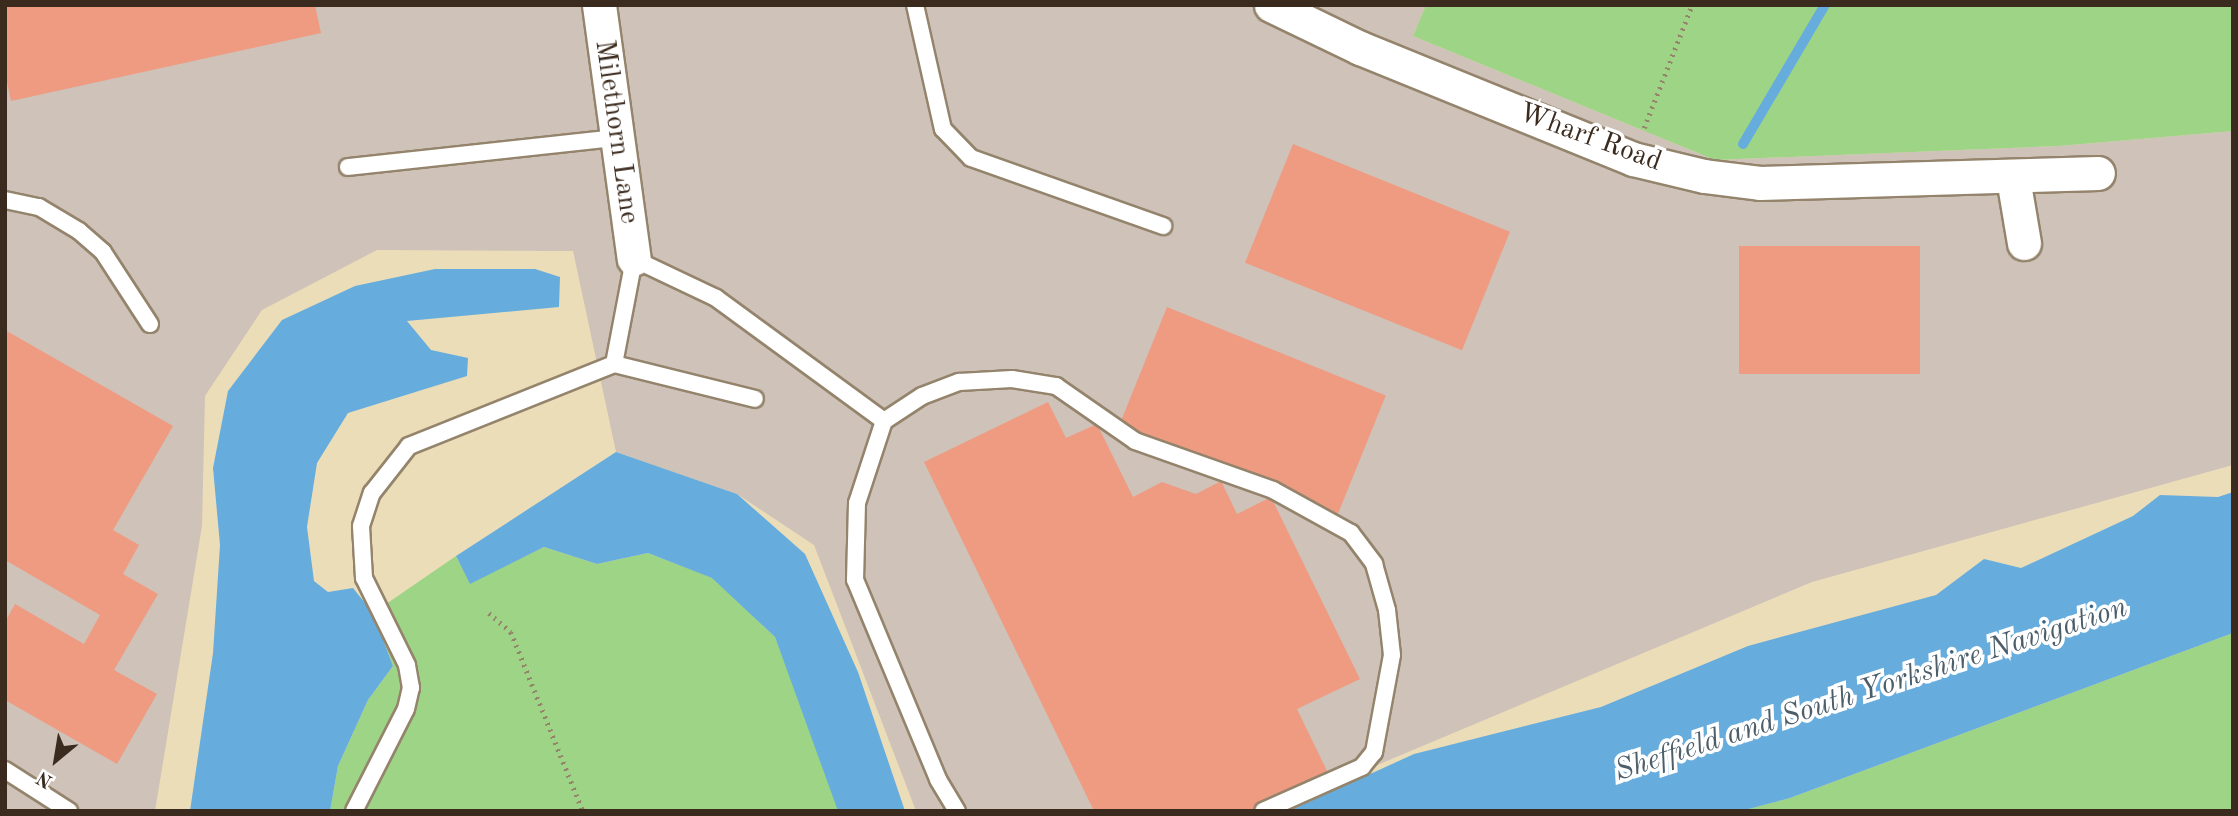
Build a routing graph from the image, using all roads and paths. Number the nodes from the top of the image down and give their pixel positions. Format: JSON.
{"nodes":[{"id":1,"x":599,"y":5,"type":"edge"},
{"id":2,"x":915,"y":5,"type":"edge"},
{"id":3,"x":1271,"y":5,"type":"edge"},
{"id":4,"x":1692,"y":5,"type":"edge"},
{"id":5,"x":617,"y":138,"type":"junction"},
{"id":6,"x":1633,"y":159,"type":"junction"},
{"id":7,"x":348,"y":167,"type":"dead end"},
{"id":8,"x":2098,"y":173,"type":"dead end"},
{"id":9,"x":2013,"y":178,"type":"junction"},
{"id":10,"x":5,"y":200,"type":"edge"},
{"id":11,"x":1163,"y":226,"type":"dead end"},
{"id":12,"x":2024,"y":243,"type":"dead end"},
{"id":13,"x":634,"y":259,"type":"junction"},
{"id":14,"x":150,"y":324,"type":"dead end"},
{"id":15,"x":614,"y":364,"type":"junction"},
{"id":16,"x":755,"y":399,"type":"dead end"},
{"id":17,"x":884,"y":421,"type":"junction"},
{"id":18,"x":489,"y":613,"type":"dead end"},
{"id":19,"x":5,"y":770,"type":"edge"},
{"id":20,"x":69,"y":811,"type":"edge"},
{"id":21,"x":354,"y":811,"type":"edge"},
{"id":22,"x":583,"y":811,"type":"edge"},
{"id":23,"x":957,"y":811,"type":"edge"},
{"id":24,"x":1263,"y":811,"type":"edge"}],
"edges":[{"from":1,"to":5,"type":"street","name":"Milethorn Lane"},
{"from":2,"to":11,"type":"lane"},
{"from":3,"to":6,"type":"street","name":"Wharf Road"},
{"from":4,"to":6,"type":"path"},
{"from":5,"to":7,"type":"lane"},
{"from":5,"to":13,"type":"street","name":"Milethorn Lane"},
{"from":6,"to":9,"type":"street","name":"Wharf Road"},
{"from":8,"to":9,"type":"street","name":"Wharf Road"},
{"from":9,"to":12,"type":"street"},
{"from":10,"to":14,"type":"lane"},
{"from":13,"to":15,"type":"lane"},
{"from":13,"to":17,"type":"lane"},
{"from":15,"to":16,"type":"lane"},
{"from":15,"to":21,"type":"lane"},
{"from":17,"to":23,"type":"lane"},
{"from":17,"to":24,"type":"lane"},
{"from":18,"to":22,"type":"path"},
{"from":19,"to":20,"type":"lane"}]}
